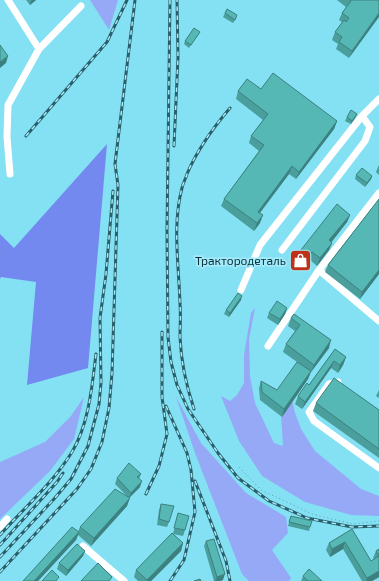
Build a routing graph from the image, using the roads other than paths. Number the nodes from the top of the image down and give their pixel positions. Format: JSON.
{"nodes":[{"id":1,"x":8,"y":0,"type":"edge"},
{"id":2,"x":81,"y":6,"type":"dead end"},
{"id":3,"x":39,"y":49,"type":"junction"},
{"id":4,"x":378,"y":102,"type":"edge"},
{"id":5,"x":362,"y":116,"type":"junction"},
{"id":6,"x":10,"y":174,"type":"dead end"},
{"id":7,"x":379,"y":193,"type":"edge"},
{"id":8,"x":282,"y":250,"type":"dead end"},
{"id":9,"x":319,"y":270,"type":"junction"},
{"id":10,"x":241,"y":290,"type":"dead end"},
{"id":11,"x":379,"y":320,"type":"edge"},
{"id":12,"x":268,"y":346,"type":"dead end"},
{"id":13,"x":343,"y":386,"type":"edge"},
{"id":14,"x":379,"y":468,"type":"edge"},
{"id":15,"x":7,"y":519,"type":"dead end"},
{"id":16,"x":0,"y":527,"type":"edge"},
{"id":17,"x":83,"y":546,"type":"dead end"},
{"id":18,"x":124,"y":581,"type":"edge"}],
"edges":[{"from":1,"to":3,"type":"street"},
{"from":2,"to":3,"type":"street"},
{"from":3,"to":6,"type":"street"},
{"from":4,"to":5,"type":"street"},
{"from":5,"to":8,"type":"street"},
{"from":5,"to":10,"type":"street"},
{"from":7,"to":9,"type":"street"},
{"from":9,"to":11,"type":"street"},
{"from":9,"to":12,"type":"street"},
{"from":13,"to":14,"type":"street"},
{"from":15,"to":16,"type":"street"},
{"from":17,"to":18,"type":"street"}]}
